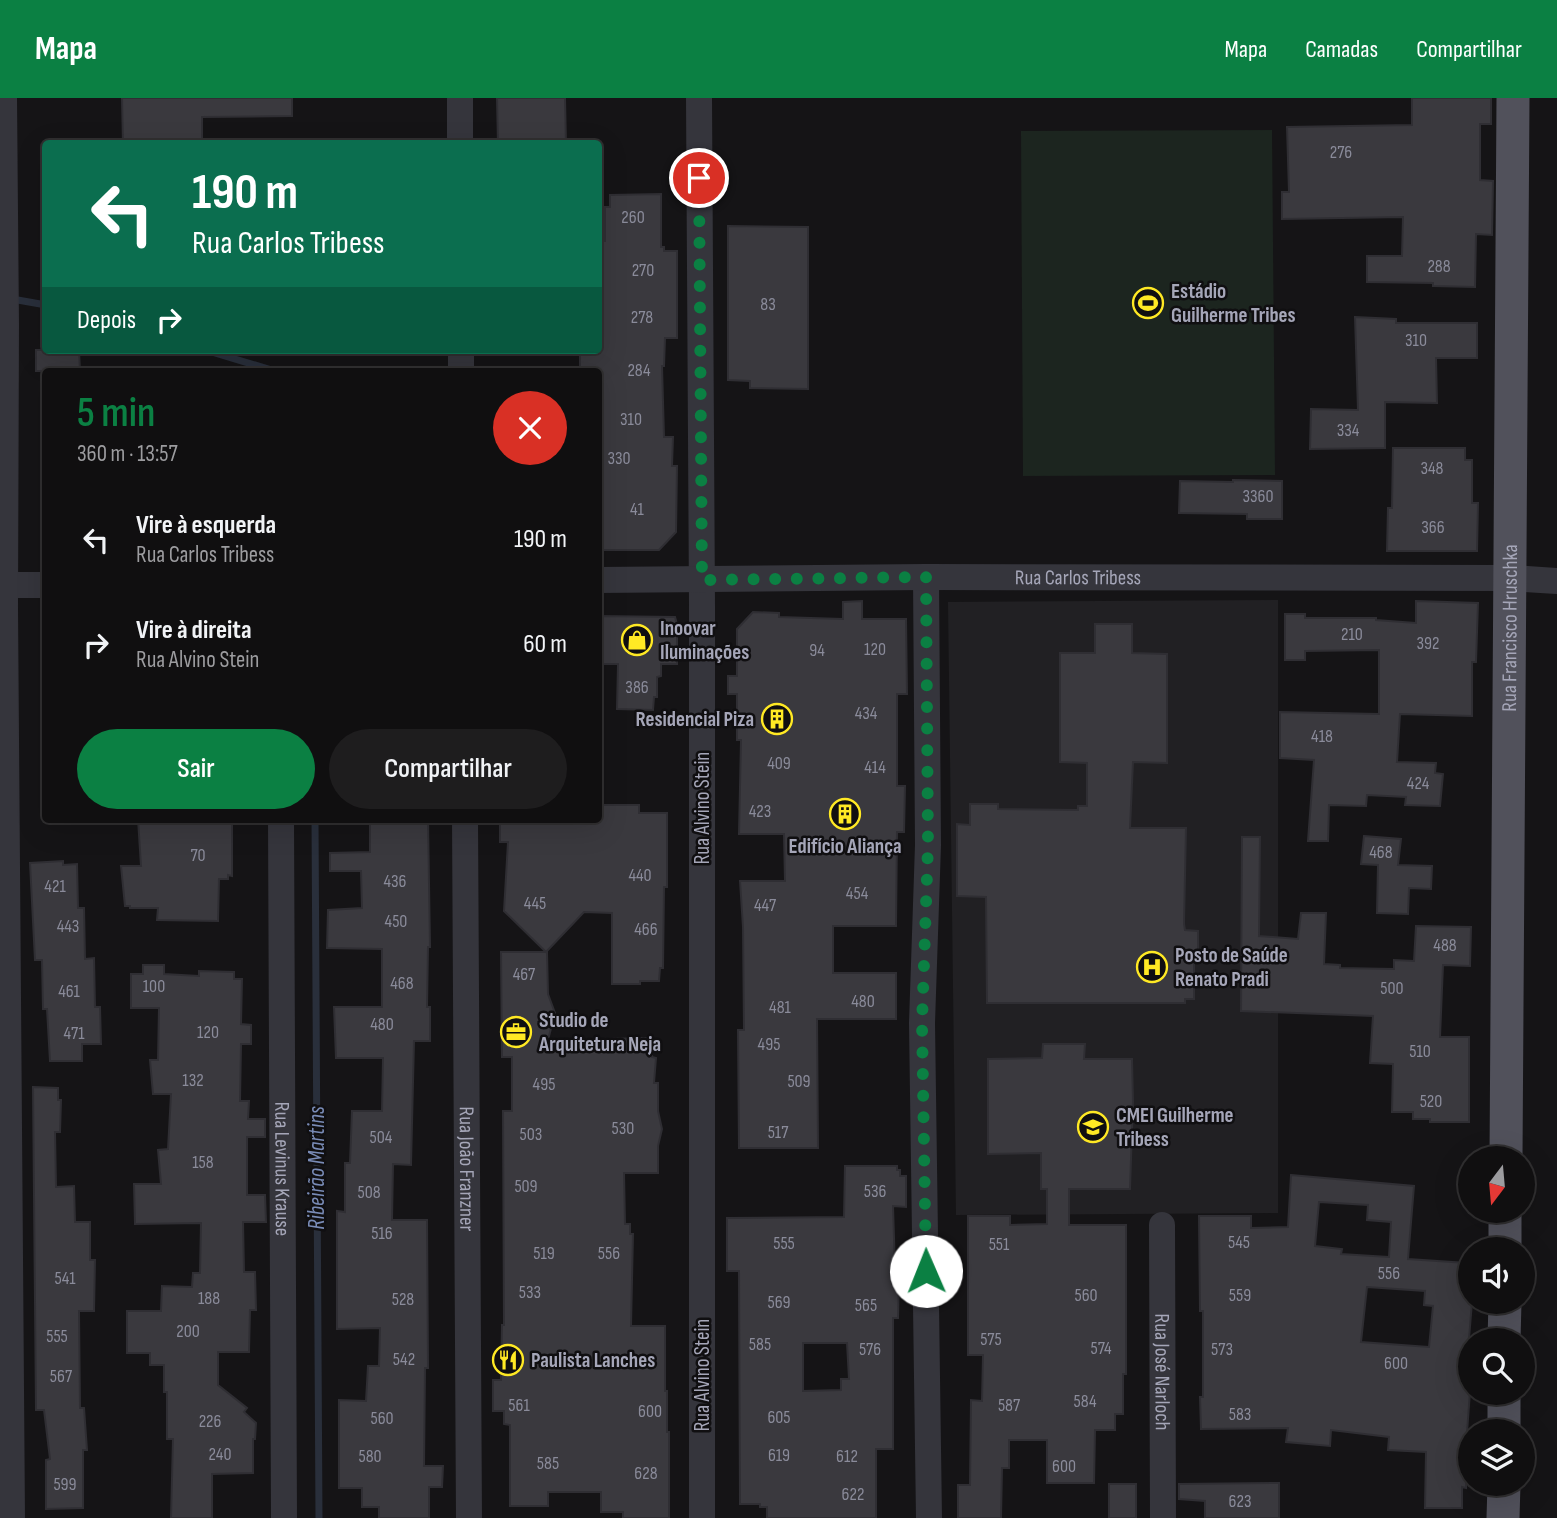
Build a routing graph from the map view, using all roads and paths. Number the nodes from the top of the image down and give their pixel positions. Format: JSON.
{"nodes":[{"id":1,"x":4,"y":98,"type":"edge"},
{"id":2,"x":460,"y":98,"type":"edge"},
{"id":3,"x":699,"y":98,"type":"edge"},
{"id":4,"x":1513,"y":98,"type":"edge"},
{"id":5,"x":460,"y":140,"type":"edge"},
{"id":6,"x":926,"y":577,"type":"junction"},
{"id":7,"x":1510,"y":578,"type":"junction"},
{"id":8,"x":602,"y":580,"type":"edge"},
{"id":9,"x":702,"y":580,"type":"junction"},
{"id":10,"x":1557,"y":581,"type":"edge"},
{"id":11,"x":2,"y":585,"type":"edge"},
{"id":12,"x":42,"y":585,"type":"edge"},
{"id":13,"x":281,"y":823,"type":"edge"},
{"id":14,"x":465,"y":823,"type":"edge"},
{"id":15,"x":1506,"y":1146,"type":"edge"},
{"id":16,"x":1162,"y":1225,"type":"dead end"},
{"id":17,"x":1503,"y":1496,"type":"edge"},
{"id":18,"x":12,"y":1518,"type":"edge"},
{"id":19,"x":284,"y":1518,"type":"edge"},
{"id":20,"x":469,"y":1518,"type":"edge"},
{"id":21,"x":702,"y":1518,"type":"edge"},
{"id":22,"x":929,"y":1518,"type":"edge"},
{"id":23,"x":1163,"y":1518,"type":"edge"},
{"id":24,"x":1503,"y":1518,"type":"edge"}],
"edges":[{"from":1,"to":11,"type":"street"},
{"from":2,"to":5,"type":"street"},
{"from":3,"to":9,"type":"street","name":"Rua Alvino Stein"},
{"from":4,"to":7,"type":"main road","name":"Rua Francisco Hruschka"},
{"from":6,"to":7,"type":"street","name":"Rua Carlos Tribess"},
{"from":6,"to":9,"type":"street","name":"Rua Carlos Tribess"},
{"from":6,"to":22,"type":"street"},
{"from":7,"to":10,"type":"street","name":"Rua Carlos Tribess"},
{"from":7,"to":15,"type":"main road","name":"Rua Francisco Hruschka"},
{"from":8,"to":9,"type":"street","name":"Rua Carlos Tribess"},
{"from":9,"to":21,"type":"street","name":"Rua Alvino Stein"},
{"from":11,"to":12,"type":"street"},
{"from":11,"to":18,"type":"street"},
{"from":13,"to":19,"type":"street","name":"Rua Levinus Krause"},
{"from":14,"to":20,"type":"street","name":"Rua João Franzner"},
{"from":16,"to":23,"type":"street","name":"Rua José Narloch"},
{"from":17,"to":24,"type":"main road"}]}
